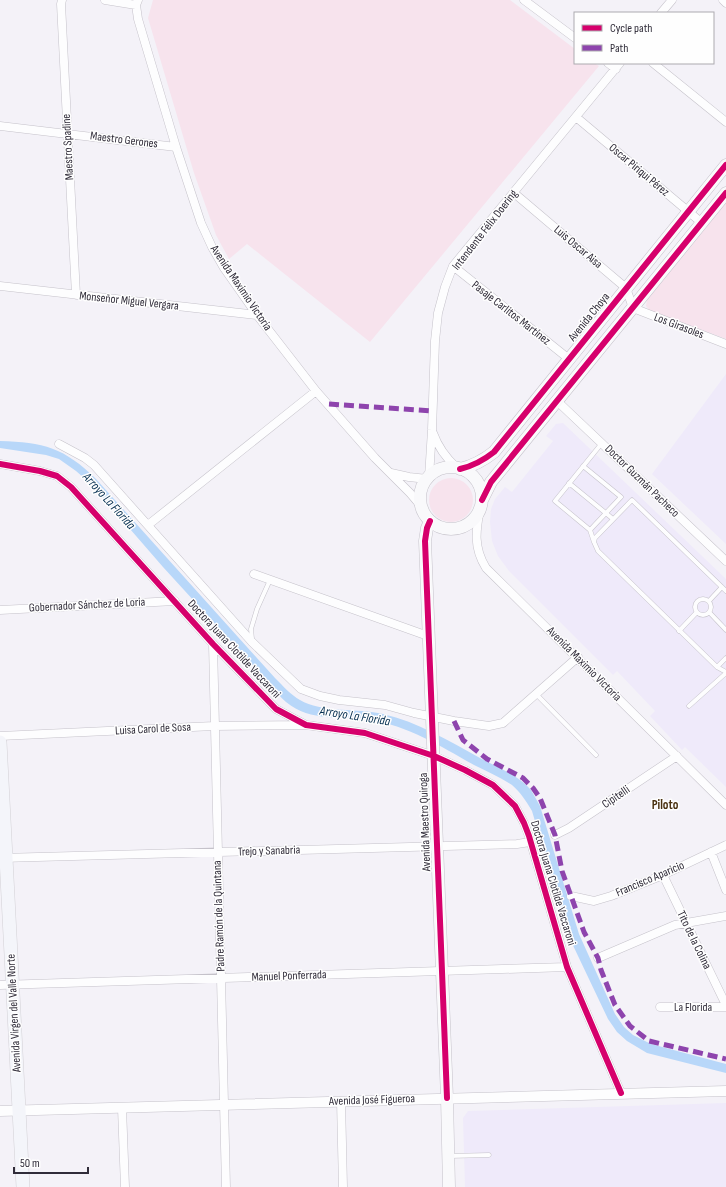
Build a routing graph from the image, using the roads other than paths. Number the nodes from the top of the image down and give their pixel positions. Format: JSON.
{"nodes":[{"id":1,"x":62,"y":0,"type":"edge"},
{"id":2,"x":105,"y":0,"type":"edge"},
{"id":3,"x":524,"y":0,"type":"edge"},
{"id":4,"x":672,"y":0,"type":"edge"},
{"id":5,"x":723,"y":0,"type":"edge"},
{"id":6,"x":137,"y":3,"type":"edge"},
{"id":7,"x":726,"y":3,"type":"edge"},
{"id":8,"x":662,"y":12,"type":"edge"},
{"id":9,"x":574,"y":37,"type":"edge"},
{"id":10,"x":654,"y":64,"type":"edge"},
{"id":11,"x":618,"y":66,"type":"edge"},
{"id":12,"x":576,"y":117,"type":"junction"},
{"id":13,"x":726,"y":122,"type":"edge"},
{"id":14,"x":0,"y":126,"type":"edge"},
{"id":15,"x":67,"y":133,"type":"junction"},
{"id":16,"x":176,"y":147,"type":"junction"},
{"id":17,"x":726,"y":165,"type":"edge"},
{"id":18,"x":514,"y":193,"type":"junction"},
{"id":19,"x":726,"y":193,"type":"edge"},
{"id":20,"x":689,"y":211,"type":"junction"},
{"id":21,"x":702,"y":223,"type":"junction"},
{"id":22,"x":453,"y":266,"type":"junction"},
{"id":23,"x":0,"y":286,"type":"edge"},
{"id":24,"x":626,"y":288,"type":"junction"},
{"id":25,"x":76,"y":295,"type":"junction"},
{"id":26,"x":633,"y":308,"type":"junction"},
{"id":27,"x":257,"y":315,"type":"junction"},
{"id":28,"x":726,"y":344,"type":"edge"},
{"id":29,"x":569,"y":359,"type":"junction"},
{"id":30,"x":316,"y":390,"type":"junction"},
{"id":31,"x":557,"y":401,"type":"junction"},
{"id":32,"x":432,"y":430,"type":"junction"},
{"id":33,"x":602,"y":442,"type":"junction"},
{"id":34,"x":59,"y":444,"type":"dead end"},
{"id":35,"x":0,"y":464,"type":"edge"},
{"id":36,"x":583,"y":466,"type":"junction"},
{"id":37,"x":458,"y":468,"type":"junction"},
{"id":38,"x":390,"y":473,"type":"junction"},
{"id":39,"x":428,"y":478,"type":"junction"},
{"id":40,"x":569,"y":483,"type":"junction"},
{"id":41,"x":481,"y":504,"type":"junction"},
{"id":42,"x":421,"y":506,"type":"junction"},
{"id":43,"x":605,"y":514,"type":"junction"},
{"id":44,"x":613,"y":520,"type":"junction"},
{"id":45,"x":430,"y":521,"type":"junction"},
{"id":46,"x":148,"y":525,"type":"junction"},
{"id":47,"x":590,"y":530,"type":"junction"},
{"id":48,"x":594,"y":542,"type":"junction"},
{"id":49,"x":726,"y":561,"type":"edge"},
{"id":50,"x":254,"y":574,"type":"dead end"},
{"id":51,"x":270,"y":579,"type":"junction"},
{"id":52,"x":722,"y":587,"type":"junction"},
{"id":53,"x":726,"y":591,"type":"edge"},
{"id":54,"x":175,"y":601,"type":"junction"},
{"id":55,"x":709,"y":601,"type":"junction"},
{"id":56,"x":0,"y":610,"type":"edge"},
{"id":57,"x":697,"y":612,"type":"junction"},
{"id":58,"x":709,"y":612,"type":"junction"},
{"id":59,"x":726,"y":630,"type":"edge"},
{"id":60,"x":680,"y":631,"type":"junction"},
{"id":61,"x":428,"y":636,"type":"junction"},
{"id":62,"x":252,"y":642,"type":"junction"},
{"id":63,"x":213,"y":644,"type":"junction"},
{"id":64,"x":578,"y":657,"type":"junction"},
{"id":65,"x":726,"y":658,"type":"edge"},
{"id":66,"x":717,"y":667,"type":"junction"},
{"id":67,"x":726,"y":672,"type":"edge"},
{"id":68,"x":536,"y":694,"type":"junction"},
{"id":69,"x":689,"y":706,"type":"dead end"},
{"id":70,"x":432,"y":722,"type":"junction"},
{"id":71,"x":306,"y":725,"type":"junction"},
{"id":72,"x":214,"y":726,"type":"junction"},
{"id":73,"x":0,"y":736,"type":"edge"},
{"id":74,"x":0,"y":742,"type":"edge"},
{"id":75,"x":433,"y":752,"type":"junction"},
{"id":76,"x":596,"y":755,"type":"dead end"},
{"id":77,"x":677,"y":756,"type":"junction"},
{"id":78,"x":726,"y":805,"type":"edge"},
{"id":79,"x":555,"y":835,"type":"dead end"},
{"id":80,"x":530,"y":842,"type":"junction"},
{"id":81,"x":726,"y":844,"type":"edge"},
{"id":82,"x":438,"y":847,"type":"junction"},
{"id":83,"x":217,"y":852,"type":"junction"},
{"id":84,"x":711,"y":852,"type":"junction"},
{"id":85,"x":3,"y":858,"type":"edge"},
{"id":86,"x":723,"y":873,"type":"edge"},
{"id":87,"x":663,"y":875,"type":"junction"},
{"id":88,"x":726,"y":890,"type":"edge"},
{"id":89,"x":571,"y":896,"type":"dead end"},
{"id":90,"x":726,"y":916,"type":"edge"},
{"id":91,"x":685,"y":922,"type":"junction"},
{"id":92,"x":598,"y":958,"type":"dead end"},
{"id":93,"x":567,"y":967,"type":"junction"},
{"id":94,"x":442,"y":971,"type":"junction"},
{"id":95,"x":220,"y":978,"type":"junction"},
{"id":96,"x":6,"y":985,"type":"edge"},
{"id":97,"x":726,"y":1006,"type":"edge"},
{"id":98,"x":660,"y":1007,"type":"dead end"},
{"id":99,"x":726,"y":1091,"type":"edge"},
{"id":100,"x":621,"y":1093,"type":"junction"},
{"id":101,"x":447,"y":1098,"type":"junction"},
{"id":102,"x":341,"y":1101,"type":"junction"},
{"id":103,"x":223,"y":1105,"type":"junction"},
{"id":104,"x":122,"y":1108,"type":"junction"},
{"id":105,"x":0,"y":1111,"type":"edge"},
{"id":106,"x":19,"y":1111,"type":"junction"},
{"id":107,"x":490,"y":1155,"type":"dead end"},
{"id":108,"x":449,"y":1156,"type":"junction"},
{"id":109,"x":23,"y":1187,"type":"edge"},
{"id":110,"x":125,"y":1187,"type":"edge"},
{"id":111,"x":226,"y":1187,"type":"edge"},
{"id":112,"x":343,"y":1187,"type":"edge"},
{"id":113,"x":449,"y":1187,"type":"edge"}],
"edges":[{"from":1,"to":15,"type":"street","name":"Maestro Spadine"},
{"from":2,"to":6,"type":"street"},
{"from":3,"to":9,"type":"street"},
{"from":4,"to":8,"type":"street"},
{"from":5,"to":7,"type":"street"},
{"from":6,"to":16,"type":"street","name":"Avenida Maximio Victoria"},
{"from":10,"to":13,"type":"street"},
{"from":11,"to":12,"type":"street","name":"Intendente Félix Doering"},
{"from":12,"to":18,"type":"street","name":"Intendente Félix Doering"},
{"from":12,"to":20,"type":"street","name":"Oscar Piriqui Pérez"},
{"from":14,"to":15,"type":"street","name":"Maestro Gerones"},
{"from":15,"to":16,"type":"street","name":"Maestro Gerones"},
{"from":15,"to":25,"type":"street","name":"Maestro Spadine"},
{"from":16,"to":27,"type":"street","name":"Avenida Maximio Victoria"},
{"from":17,"to":20,"type":"main road","name":"Avenida Choya"},
{"from":18,"to":22,"type":"street","name":"Intendente Félix Doering"},
{"from":18,"to":24,"type":"street","name":"Luis Oscar Aisa"},
{"from":19,"to":21,"type":"main road"},
{"from":20,"to":21,"type":"street","name":"Oscar Piriqui Pérez"},
{"from":20,"to":24,"type":"main road","name":"Avenida Choya"},
{"from":21,"to":26,"type":"main road"},
{"from":22,"to":29,"type":"street","name":"Pasaje Carlitos Martínez"},
{"from":22,"to":32,"type":"street","name":"Intendente Félix Doering"},
{"from":23,"to":25,"type":"street","name":"Monseñor Miguel Vergara"},
{"from":24,"to":26,"type":"street"},
{"from":24,"to":29,"type":"main road","name":"Avenida Choya"},
{"from":25,"to":27,"type":"street","name":"Monseñor Miguel Vergara"},
{"from":26,"to":28,"type":"street","name":"Los Girasoles"},
{"from":26,"to":31,"type":"main road"},
{"from":27,"to":30,"type":"street","name":"Avenida Maximio Victoria"},
{"from":29,"to":37,"type":"main road","name":"Avenida Choya"},
{"from":30,"to":38,"type":"street","name":"Avenida Maximio Victoria"},
{"from":30,"to":46,"type":"street"},
{"from":31,"to":33,"type":"street","name":"Doctor Guzmán Pacheco"},
{"from":31,"to":41,"type":"main road"},
{"from":32,"to":37,"type":"street","name":"Intendente Félix Doering"},
{"from":32,"to":39,"type":"street","name":"Intendente Félix Doering"},
{"from":33,"to":36,"type":"lane"},
{"from":33,"to":49,"type":"street","name":"Doctor Guzmán Pacheco"},
{"from":34,"to":46,"type":"street"},
{"from":35,"to":54,"type":"street","name":"Doctora Juana Clotilde Vaccaroni"},
{"from":36,"to":40,"type":"lane"},
{"from":36,"to":43,"type":"lane"},
{"from":37,"to":39,"type":"main road"},
{"from":37,"to":41,"type":"main road"},
{"from":38,"to":39,"type":"street"},
{"from":38,"to":42,"type":"street","name":"Avenida Maximio Victoria"},
{"from":39,"to":42,"type":"main road"},
{"from":40,"to":43,"type":"lane"},
{"from":40,"to":47,"type":"lane"},
{"from":41,"to":45,"type":"main road"},
{"from":41,"to":64,"type":"street","name":"Avenida Maximio Victoria"},
{"from":42,"to":45,"type":"main road"},
{"from":43,"to":44,"type":"lane"},
{"from":43,"to":47,"type":"lane"},
{"from":44,"to":48,"type":"lane"},
{"from":44,"to":52,"type":"lane"},
{"from":45,"to":61,"type":"main road","name":"Avenida Maestro Quiroga"},
{"from":46,"to":62,"type":"street"},
{"from":47,"to":48,"type":"lane"},
{"from":48,"to":60,"type":"lane"},
{"from":50,"to":51,"type":"street"},
{"from":51,"to":61,"type":"street"},
{"from":51,"to":62,"type":"lane"},
{"from":52,"to":53,"type":"lane"},
{"from":52,"to":55,"type":"lane"},
{"from":54,"to":56,"type":"street","name":"Gobernador Sánchez de Loria"},
{"from":54,"to":63,"type":"street","name":"Doctora Juana Clotilde Vaccaroni"},
{"from":55,"to":57,"type":"lane"},
{"from":55,"to":58,"type":"lane"},
{"from":57,"to":58,"type":"lane"},
{"from":57,"to":60,"type":"lane"},
{"from":58,"to":59,"type":"lane"},
{"from":60,"to":66,"type":"lane"},
{"from":61,"to":70,"type":"main road","name":"Avenida Maestro Quiroga"},
{"from":62,"to":70,"type":"street"},
{"from":63,"to":71,"type":"street","name":"Doctora Juana Clotilde Vaccaroni"},
{"from":63,"to":72,"type":"street","name":"Padre Ramón de la Quintana"},
{"from":64,"to":68,"type":"street"},
{"from":64,"to":77,"type":"street","name":"Avenida Maximio Victoria"},
{"from":65,"to":66,"type":"lane"},
{"from":66,"to":67,"type":"lane"},
{"from":67,"to":69,"type":"lane"},
{"from":68,"to":70,"type":"street"},
{"from":68,"to":76,"type":"lane"},
{"from":70,"to":75,"type":"main road","name":"Avenida Maestro Quiroga"},
{"from":71,"to":72,"type":"street","name":"Luisa Carol de Sosa"},
{"from":71,"to":75,"type":"street","name":"Doctora Juana Clotilde Vaccaroni"},
{"from":72,"to":73,"type":"street","name":"Luisa Carol de Sosa"},
{"from":72,"to":83,"type":"street","name":"Padre Ramón de la Quintana"},
{"from":74,"to":85,"type":"main road","name":"Avenida Virgen del Valle Norte"},
{"from":75,"to":80,"type":"street","name":"Doctora Juana Clotilde Vaccaroni"},
{"from":75,"to":82,"type":"main road","name":"Avenida Maestro Quiroga"},
{"from":77,"to":78,"type":"street","name":"Avenida Maximio Victoria"},
{"from":77,"to":79,"type":"street","name":"Cipitelli"},
{"from":80,"to":82,"type":"street","name":"Trejo y Sanabria"},
{"from":80,"to":93,"type":"street","name":"Doctora Juana Clotilde Vaccaroni"},
{"from":81,"to":84,"type":"street","name":"Francisco Aparicio"},
{"from":82,"to":83,"type":"street","name":"Trejo y Sanabria"},
{"from":82,"to":94,"type":"main road","name":"Avenida Maestro Quiroga"},
{"from":83,"to":85,"type":"street","name":"Trejo y Sanabria"},
{"from":83,"to":95,"type":"street","name":"Padre Ramón de la Quintana"},
{"from":84,"to":86,"type":"street"},
{"from":84,"to":87,"type":"street","name":"Francisco Aparicio"},
{"from":85,"to":96,"type":"main road","name":"Avenida Virgen del Valle Norte"},
{"from":86,"to":88,"type":"street"},
{"from":87,"to":89,"type":"street","name":"Francisco Aparicio"},
{"from":87,"to":91,"type":"street","name":"Tito de la Colina"},
{"from":90,"to":91,"type":"street"},
{"from":91,"to":92,"type":"street"},
{"from":91,"to":97,"type":"street","name":"Tito de la Colina"},
{"from":93,"to":94,"type":"street","name":"Manuel Ponferrada"},
{"from":93,"to":100,"type":"street","name":"Doctora Juana Clotilde Vaccaroni"},
{"from":94,"to":95,"type":"street","name":"Manuel Ponferrada"},
{"from":94,"to":101,"type":"main road","name":"Avenida Maestro Quiroga"},
{"from":95,"to":96,"type":"street","name":"Manuel Ponferrada"},
{"from":95,"to":103,"type":"street","name":"Padre Ramón de la Quintana"},
{"from":96,"to":106,"type":"main road","name":"Avenida Virgen del Valle Norte"},
{"from":97,"to":98,"type":"street","name":"La Florida"},
{"from":99,"to":100,"type":"street","name":"Avenida José Figueroa"},
{"from":100,"to":101,"type":"street","name":"Avenida José Figueroa"},
{"from":101,"to":102,"type":"street","name":"Avenida José Figueroa"},
{"from":101,"to":108,"type":"main road","name":"Avenida Maestro Quiroga"},
{"from":102,"to":103,"type":"street","name":"Avenida José Figueroa"},
{"from":102,"to":112,"type":"street"},
{"from":103,"to":104,"type":"street","name":"Avenida José Figueroa"},
{"from":103,"to":111,"type":"street","name":"Padre Ramón de la Quintana"},
{"from":104,"to":106,"type":"street","name":"Avenida José Figueroa"},
{"from":104,"to":110,"type":"street"},
{"from":105,"to":106,"type":"street","name":"Avenida José Figueroa"},
{"from":106,"to":109,"type":"main road","name":"Avenida Virgen del Valle Norte"},
{"from":107,"to":108,"type":"lane"},
{"from":108,"to":113,"type":"main road","name":"Avenida Maestro Quiroga"}]}
